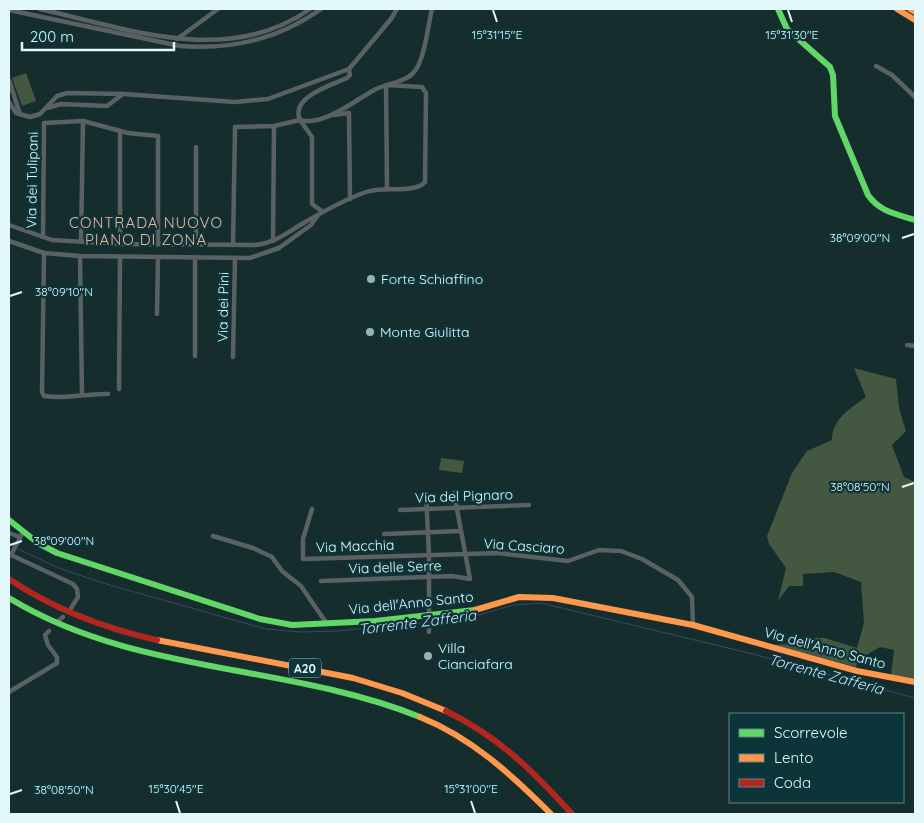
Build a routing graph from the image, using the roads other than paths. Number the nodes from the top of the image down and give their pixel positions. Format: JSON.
{"nodes":[{"id":1,"x":41,"y":9,"type":"edge"},
{"id":2,"x":218,"y":9,"type":"edge"},
{"id":3,"x":310,"y":9,"type":"edge"},
{"id":4,"x":321,"y":9,"type":"edge"},
{"id":5,"x":397,"y":9,"type":"edge"},
{"id":6,"x":432,"y":9,"type":"edge"},
{"id":7,"x":778,"y":9,"type":"edge"},
{"id":8,"x":898,"y":9,"type":"edge"},
{"id":9,"x":910,"y":9,"type":"edge"},
{"id":10,"x":9,"y":10,"type":"edge"},
{"id":11,"x":915,"y":12,"type":"edge"},
{"id":12,"x":915,"y":20,"type":"edge"},
{"id":13,"x":177,"y":39,"type":"junction"},
{"id":14,"x":176,"y":45,"type":"junction"},
{"id":15,"x":876,"y":66,"type":"dead end"},
{"id":16,"x":349,"y":69,"type":"junction"},
{"id":17,"x":9,"y":82,"type":"edge"},
{"id":18,"x":386,"y":84,"type":"junction"},
{"id":19,"x":10,"y":91,"type":"edge"},
{"id":20,"x":124,"y":94,"type":"junction"},
{"id":21,"x":915,"y":97,"type":"edge"},
{"id":22,"x":9,"y":102,"type":"edge"},
{"id":23,"x":47,"y":108,"type":"junction"},
{"id":24,"x":20,"y":114,"type":"junction"},
{"id":25,"x":328,"y":116,"type":"junction"},
{"id":26,"x":300,"y":120,"type":"junction"},
{"id":27,"x":83,"y":121,"type":"junction"},
{"id":28,"x":274,"y":126,"type":"junction"},
{"id":29,"x":120,"y":132,"type":"junction"},
{"id":30,"x":196,"y":147,"type":"dead end"},
{"id":31,"x":387,"y":188,"type":"junction"},
{"id":32,"x":350,"y":199,"type":"junction"},
{"id":33,"x":320,"y":213,"type":"junction"},
{"id":34,"x":915,"y":220,"type":"edge"},
{"id":35,"x":9,"y":225,"type":"edge"},
{"id":36,"x":43,"y":237,"type":"junction"},
{"id":37,"x":81,"y":240,"type":"junction"},
{"id":38,"x":273,"y":241,"type":"junction"},
{"id":39,"x":9,"y":242,"type":"edge"},
{"id":40,"x":120,"y":244,"type":"junction"},
{"id":41,"x":158,"y":244,"type":"junction"},
{"id":42,"x":196,"y":245,"type":"junction"},
{"id":43,"x":233,"y":245,"type":"junction"},
{"id":44,"x":44,"y":254,"type":"junction"},
{"id":45,"x":80,"y":256,"type":"junction"},
{"id":46,"x":120,"y":258,"type":"junction"},
{"id":47,"x":158,"y":258,"type":"junction"},
{"id":48,"x":195,"y":258,"type":"junction"},
{"id":49,"x":235,"y":258,"type":"junction"},
{"id":50,"x":158,"y":314,"type":"dead end"},
{"id":51,"x":907,"y":345,"type":"dead end"},
{"id":52,"x":915,"y":346,"type":"edge"},
{"id":53,"x":195,"y":356,"type":"dead end"},
{"id":54,"x":233,"y":357,"type":"dead end"},
{"id":55,"x":119,"y":389,"type":"dead end"},
{"id":56,"x":108,"y":394,"type":"dead end"},
{"id":57,"x":82,"y":395,"type":"junction"},
{"id":58,"x":426,"y":492,"type":"dead end"},
{"id":59,"x":454,"y":493,"type":"dead end"},
{"id":60,"x":529,"y":505,"type":"dead end"},
{"id":61,"x":456,"y":508,"type":"junction"},
{"id":62,"x":312,"y":509,"type":"dead end"},
{"id":63,"x":427,"y":509,"type":"junction"},
{"id":64,"x":400,"y":510,"type":"dead end"},
{"id":65,"x":9,"y":520,"type":"edge"},
{"id":66,"x":461,"y":531,"type":"junction"},
{"id":67,"x":428,"y":532,"type":"junction"},
{"id":68,"x":9,"y":533,"type":"edge"},
{"id":69,"x":384,"y":534,"type":"dead end"},
{"id":70,"x":21,"y":536,"type":"junction"},
{"id":71,"x":213,"y":536,"type":"dead end"},
{"id":72,"x":10,"y":554,"type":"edge"},
{"id":73,"x":466,"y":554,"type":"junction"},
{"id":74,"x":429,"y":555,"type":"junction"},
{"id":75,"x":430,"y":577,"type":"junction"},
{"id":76,"x":9,"y":579,"type":"edge"},
{"id":77,"x":321,"y":581,"type":"dead end"},
{"id":78,"x":9,"y":598,"type":"edge"},
{"id":79,"x":70,"y":608,"type":"dead end"},
{"id":80,"x":62,"y":617,"type":"dead end"},
{"id":81,"x":430,"y":617,"type":"junction"},
{"id":82,"x":58,"y":621,"type":"dead end"},
{"id":83,"x":327,"y":624,"type":"junction"},
{"id":84,"x":693,"y":625,"type":"junction"},
{"id":85,"x":49,"y":630,"type":"dead end"},
{"id":86,"x":430,"y":630,"type":"dead end"},
{"id":87,"x":915,"y":682,"type":"edge"},
{"id":88,"x":9,"y":692,"type":"edge"},
{"id":89,"x":551,"y":814,"type":"edge"},
{"id":90,"x":572,"y":814,"type":"edge"}],
"edges":[{"from":1,"to":13,"type":"street"},
{"from":2,"to":13,"type":"street"},
{"from":3,"to":13,"type":"street"},
{"from":4,"to":14,"type":"street"},
{"from":5,"to":16,"type":"street"},
{"from":6,"to":18,"type":"street"},
{"from":7,"to":34,"type":"main road"},
{"from":8,"to":12,"type":"main road"},
{"from":9,"to":11,"type":"main road"},
{"from":10,"to":14,"type":"street"},
{"from":13,"to":14,"type":"street"},
{"from":15,"to":21,"type":"street"},
{"from":16,"to":20,"type":"street"},
{"from":16,"to":26,"type":"street"},
{"from":17,"to":19,"type":"street"},
{"from":18,"to":25,"type":"street"},
{"from":18,"to":31,"type":"street"},
{"from":18,"to":31,"type":"street"},
{"from":19,"to":24,"type":"street"},
{"from":20,"to":23,"type":"street"},
{"from":20,"to":23,"type":"street"},
{"from":22,"to":24,"type":"street"},
{"from":23,"to":24,"type":"street"},
{"from":25,"to":26,"type":"street"},
{"from":25,"to":32,"type":"street"},
{"from":26,"to":28,"type":"street"},
{"from":26,"to":33,"type":"street"},
{"from":27,"to":29,"type":"street"},
{"from":27,"to":36,"type":"street","name":"Via dei Tulipani"},
{"from":27,"to":37,"type":"street"},
{"from":28,"to":38,"type":"street"},
{"from":28,"to":43,"type":"street"},
{"from":29,"to":40,"type":"street"},
{"from":29,"to":41,"type":"street"},
{"from":30,"to":42,"type":"street"},
{"from":31,"to":32,"type":"street"},
{"from":32,"to":33,"type":"street"},
{"from":33,"to":38,"type":"street"},
{"from":33,"to":49,"type":"street"},
{"from":35,"to":36,"type":"street"},
{"from":36,"to":37,"type":"street"},
{"from":37,"to":40,"type":"street"},
{"from":38,"to":43,"type":"street"},
{"from":39,"to":44,"type":"street"},
{"from":40,"to":41,"type":"street"},
{"from":41,"to":42,"type":"street"},
{"from":42,"to":43,"type":"street"},
{"from":44,"to":45,"type":"street"},
{"from":44,"to":57,"type":"street"},
{"from":45,"to":46,"type":"street"},
{"from":45,"to":57,"type":"street"},
{"from":46,"to":47,"type":"street"},
{"from":46,"to":55,"type":"street"},
{"from":47,"to":48,"type":"street"},
{"from":47,"to":50,"type":"street"},
{"from":48,"to":49,"type":"street"},
{"from":48,"to":53,"type":"street"},
{"from":49,"to":54,"type":"street","name":"Via dei Pini"},
{"from":51,"to":52,"type":"street"},
{"from":56,"to":57,"type":"street"},
{"from":58,"to":63,"type":"street"},
{"from":59,"to":61,"type":"street"},
{"from":60,"to":61,"type":"street","name":"Via del Pignaro"},
{"from":61,"to":63,"type":"street","name":"Via del Pignaro"},
{"from":61,"to":66,"type":"street"},
{"from":62,"to":74,"type":"street","name":"Via Macchia"},
{"from":63,"to":64,"type":"street","name":"Via del Pignaro"},
{"from":63,"to":67,"type":"street"},
{"from":65,"to":70,"type":"main road","name":"Via dell'Anno Santo"},
{"from":66,"to":67,"type":"street"},
{"from":66,"to":73,"type":"street"},
{"from":67,"to":69,"type":"street"},
{"from":67,"to":74,"type":"street"},
{"from":68,"to":70,"type":"street"},
{"from":70,"to":72,"type":"street"},
{"from":70,"to":83,"type":"main road","name":"Via dell'Anno Santo"},
{"from":71,"to":83,"type":"street"},
{"from":72,"to":79,"type":"street"},
{"from":73,"to":74,"type":"street","name":"Via Casciaro"},
{"from":73,"to":75,"type":"street","name":"Via delle Serre"},
{"from":73,"to":84,"type":"street","name":"Via Casciaro"},
{"from":74,"to":75,"type":"street"},
{"from":75,"to":77,"type":"street","name":"Via delle Serre"},
{"from":75,"to":81,"type":"street"},
{"from":76,"to":90,"type":"main road","number":"A20"},
{"from":78,"to":89,"type":"main road","number":"A20"},
{"from":80,"to":82,"type":"street"},
{"from":81,"to":83,"type":"main road","name":"Via dell'Anno Santo"},
{"from":81,"to":84,"type":"main road","name":"Via dell'Anno Santo"},
{"from":81,"to":86,"type":"street"},
{"from":84,"to":87,"type":"main road","name":"Via dell'Anno Santo"},
{"from":85,"to":88,"type":"street"}]}
